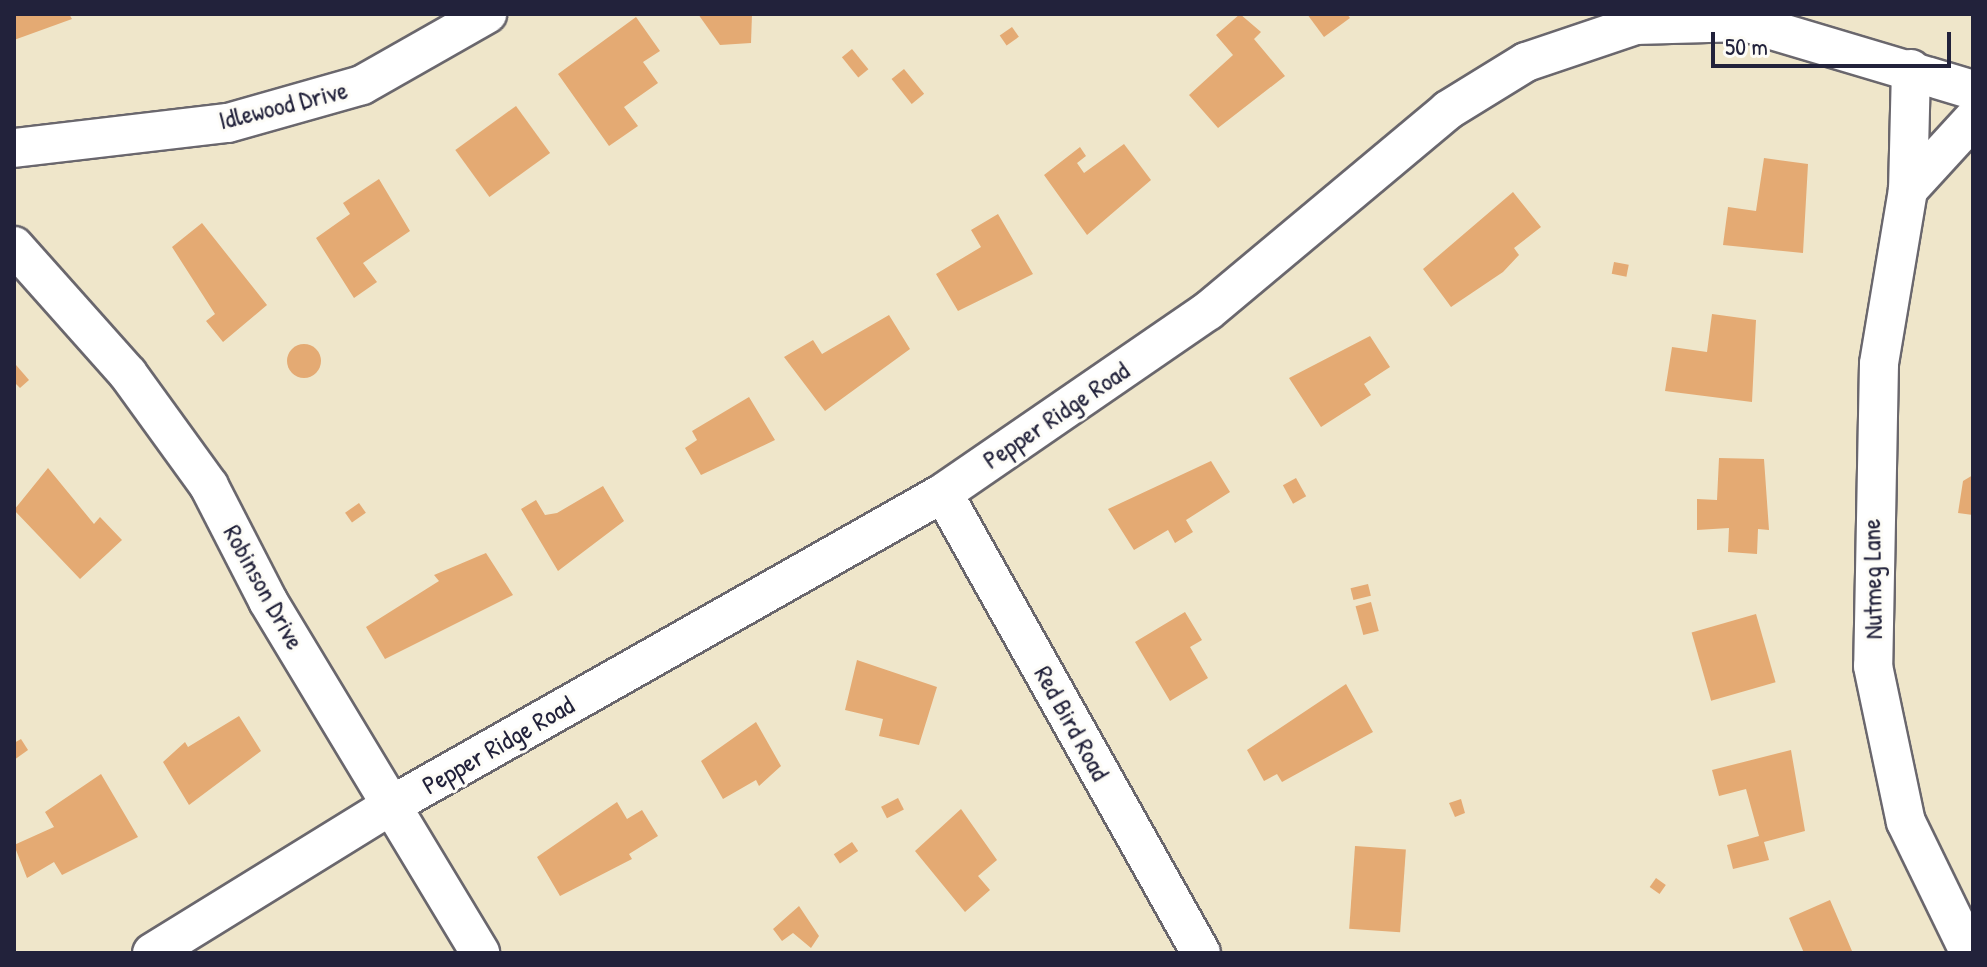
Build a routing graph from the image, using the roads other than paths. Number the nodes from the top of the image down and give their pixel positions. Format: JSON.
{"nodes":[{"id":1,"x":487,"y":14,"type":"edge"},
{"id":2,"x":1634,"y":20,"type":"edge"},
{"id":3,"x":1911,"y":69,"type":"junction"},
{"id":4,"x":1973,"y":90,"type":"edge"},
{"id":5,"x":1973,"y":119,"type":"edge"},
{"id":6,"x":14,"y":148,"type":"edge"},
{"id":7,"x":1908,"y":190,"type":"junction"},
{"id":8,"x":14,"y":246,"type":"edge"},
{"id":9,"x":943,"y":493,"type":"junction"},
{"id":10,"x":390,"y":806,"type":"junction"},
{"id":11,"x":152,"y":953,"type":"edge"},
{"id":12,"x":480,"y":953,"type":"edge"},
{"id":13,"x":1201,"y":953,"type":"edge"},
{"id":14,"x":1970,"y":953,"type":"edge"}],
"edges":[{"from":1,"to":6,"type":"street","name":"Idlewood Drive"},
{"from":2,"to":3,"type":"street","name":"Pepper Ridge Road"},
{"from":2,"to":9,"type":"street","name":"Pepper Ridge Road"},
{"from":3,"to":4,"type":"street","name":"Pepper Ridge Road"},
{"from":3,"to":7,"type":"street","name":"Nutmeg Lane"},
{"from":5,"to":7,"type":"street"},
{"from":7,"to":14,"type":"street","name":"Nutmeg Lane"},
{"from":8,"to":10,"type":"street","name":"Robinson Drive"},
{"from":9,"to":10,"type":"street","name":"Pepper Ridge Road"},
{"from":9,"to":13,"type":"street","name":"Red Bird Road"},
{"from":10,"to":11,"type":"street","name":"Pepper Ridge Road"},
{"from":10,"to":12,"type":"street","name":"Robinson Drive"}]}
